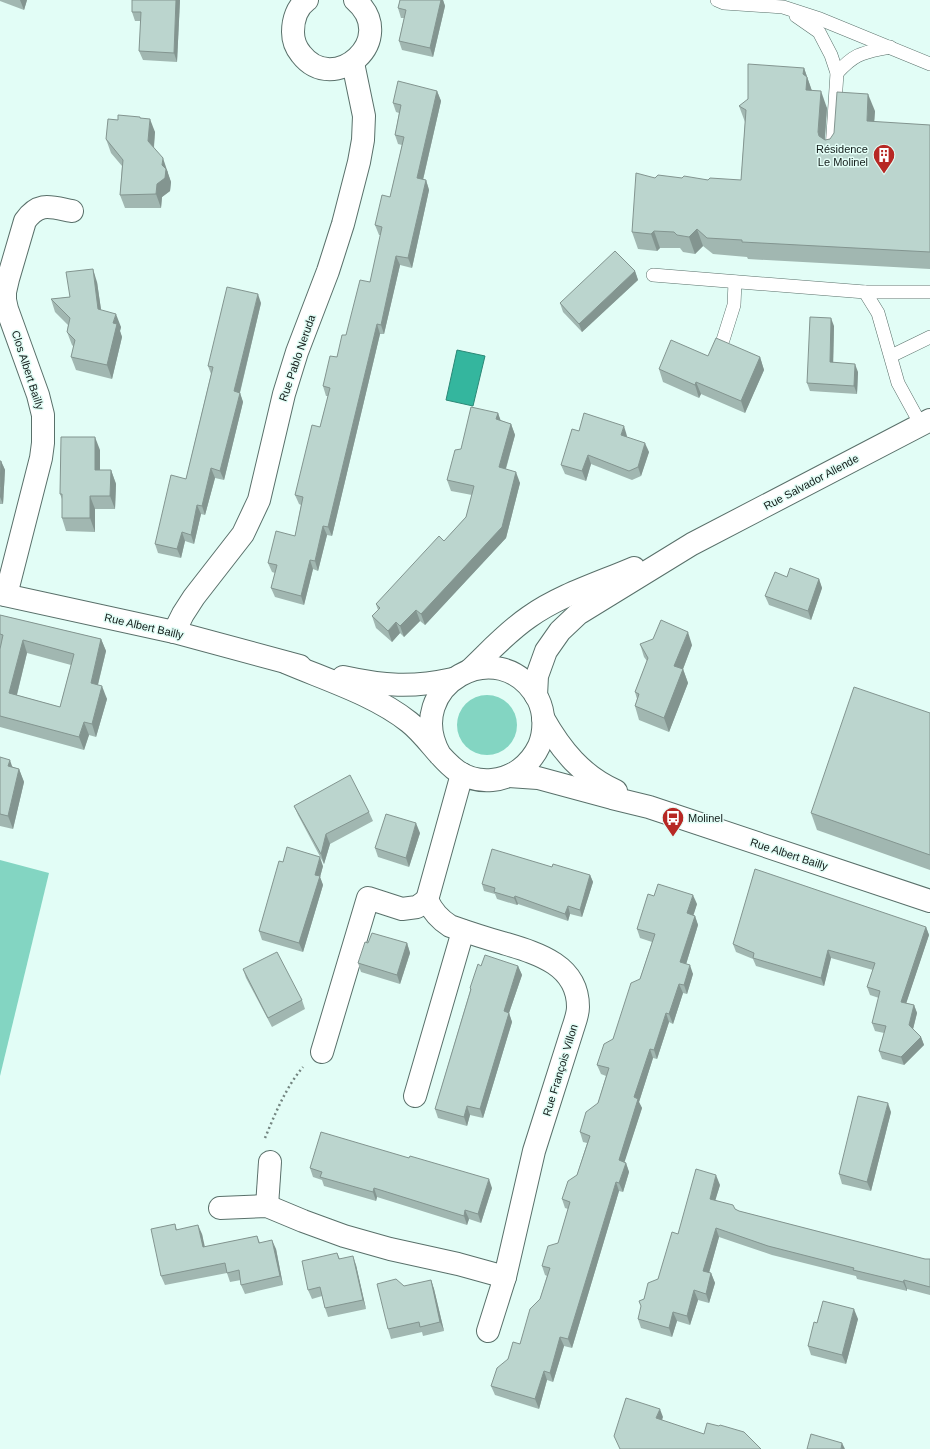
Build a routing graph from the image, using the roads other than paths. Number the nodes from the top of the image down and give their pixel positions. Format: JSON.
{"nodes":[{"id":1,"x":307,"y":0,"type":"edge"},
{"id":2,"x":355,"y":0,"type":"edge"},
{"id":3,"x":717,"y":0,"type":"edge"},
{"id":4,"x":783,"y":7,"type":"junction"},
{"id":5,"x":890,"y":47,"type":"junction"},
{"id":6,"x":353,"y":63,"type":"junction"},
{"id":7,"x":930,"y":64,"type":"edge"},
{"id":8,"x":837,"y":73,"type":"junction"},
{"id":9,"x":832,"y":149,"type":"edge"},
{"id":10,"x":72,"y":211,"type":"dead end"},
{"id":11,"x":653,"y":275,"type":"dead end"},
{"id":12,"x":735,"y":282,"type":"junction"},
{"id":13,"x":865,"y":292,"type":"junction"},
{"id":14,"x":930,"y":292,"type":"edge"},
{"id":15,"x":930,"y":337,"type":"edge"},
{"id":16,"x":723,"y":340,"type":"edge"},
{"id":17,"x":891,"y":356,"type":"junction"},
{"id":18,"x":925,"y":422,"type":"edge"},
{"id":19,"x":692,"y":544,"type":"junction"},
{"id":20,"x":3,"y":595,"type":"edge"},
{"id":21,"x":174,"y":632,"type":"junction"},
{"id":22,"x":287,"y":663,"type":"junction"},
{"id":23,"x":462,"y":674,"type":"junction"},
{"id":24,"x":536,"y":696,"type":"junction"},
{"id":25,"x":543,"y":718,"type":"junction"},
{"id":26,"x":440,"y":755,"type":"junction"},
{"id":27,"x":462,"y":774,"type":"junction"},
{"id":28,"x":509,"y":776,"type":"junction"},
{"id":29,"x":648,"y":806,"type":"junction"},
{"id":30,"x":427,"y":900,"type":"junction"},
{"id":31,"x":930,"y":901,"type":"edge"},
{"id":32,"x":463,"y":931,"type":"junction"},
{"id":33,"x":322,"y":1052,"type":"road end"},
{"id":34,"x":415,"y":1096,"type":"dead end"},
{"id":35,"x":270,"y":1162,"type":"road end"},
{"id":36,"x":267,"y":1206,"type":"junction"},
{"id":37,"x":220,"y":1208,"type":"dead end"},
{"id":38,"x":505,"y":1277,"type":"junction"},
{"id":39,"x":488,"y":1331,"type":"dead end"}],
"edges":[{"from":1,"to":6,"type":"street"},
{"from":2,"to":6,"type":"street"},
{"from":3,"to":4,"type":"lane"},
{"from":4,"to":5,"type":"lane"},
{"from":4,"to":8,"type":"lane"},
{"from":5,"to":7,"type":"lane"},
{"from":5,"to":8,"type":"lane"},
{"from":6,"to":21,"type":"street","name":"Rue Pablo Neruda"},
{"from":8,"to":9,"type":"lane"},
{"from":10,"to":20,"type":"street","name":"Clos Albert Bailly"},
{"from":11,"to":12,"type":"lane"},
{"from":12,"to":13,"type":"lane"},
{"from":12,"to":16,"type":"lane"},
{"from":13,"to":14,"type":"lane"},
{"from":13,"to":17,"type":"lane"},
{"from":15,"to":17,"type":"lane"},
{"from":17,"to":18,"type":"lane"},
{"from":18,"to":19,"type":"street","name":"Rue Salvador Allende"},
{"from":19,"to":23,"type":"street","name":"Rue Salvador Allende"},
{"from":19,"to":24,"type":"street","name":"Rue Salvador Allende"},
{"from":20,"to":21,"type":"street","name":"Rue Albert Bailly"},
{"from":21,"to":22,"type":"street","name":"Rue Albert Bailly"},
{"from":22,"to":23,"type":"street"},
{"from":22,"to":26,"type":"street"},
{"from":23,"to":24,"type":"street"},
{"from":23,"to":26,"type":"street"},
{"from":24,"to":25,"type":"street"},
{"from":25,"to":28,"type":"street"},
{"from":25,"to":29,"type":"street"},
{"from":26,"to":27,"type":"street"},
{"from":27,"to":28,"type":"street"},
{"from":27,"to":30,"type":"street"},
{"from":28,"to":29,"type":"street"},
{"from":29,"to":31,"type":"street","name":"Rue Albert Bailly"},
{"from":30,"to":32,"type":"street","name":"Rue François Villon"},
{"from":30,"to":33,"type":"street"},
{"from":32,"to":34,"type":"street"},
{"from":32,"to":38,"type":"street","name":"Rue François Villon"},
{"from":35,"to":36,"type":"street"},
{"from":36,"to":37,"type":"street"},
{"from":36,"to":38,"type":"street"},
{"from":38,"to":39,"type":"street","name":"Rue François Villon"}]}
